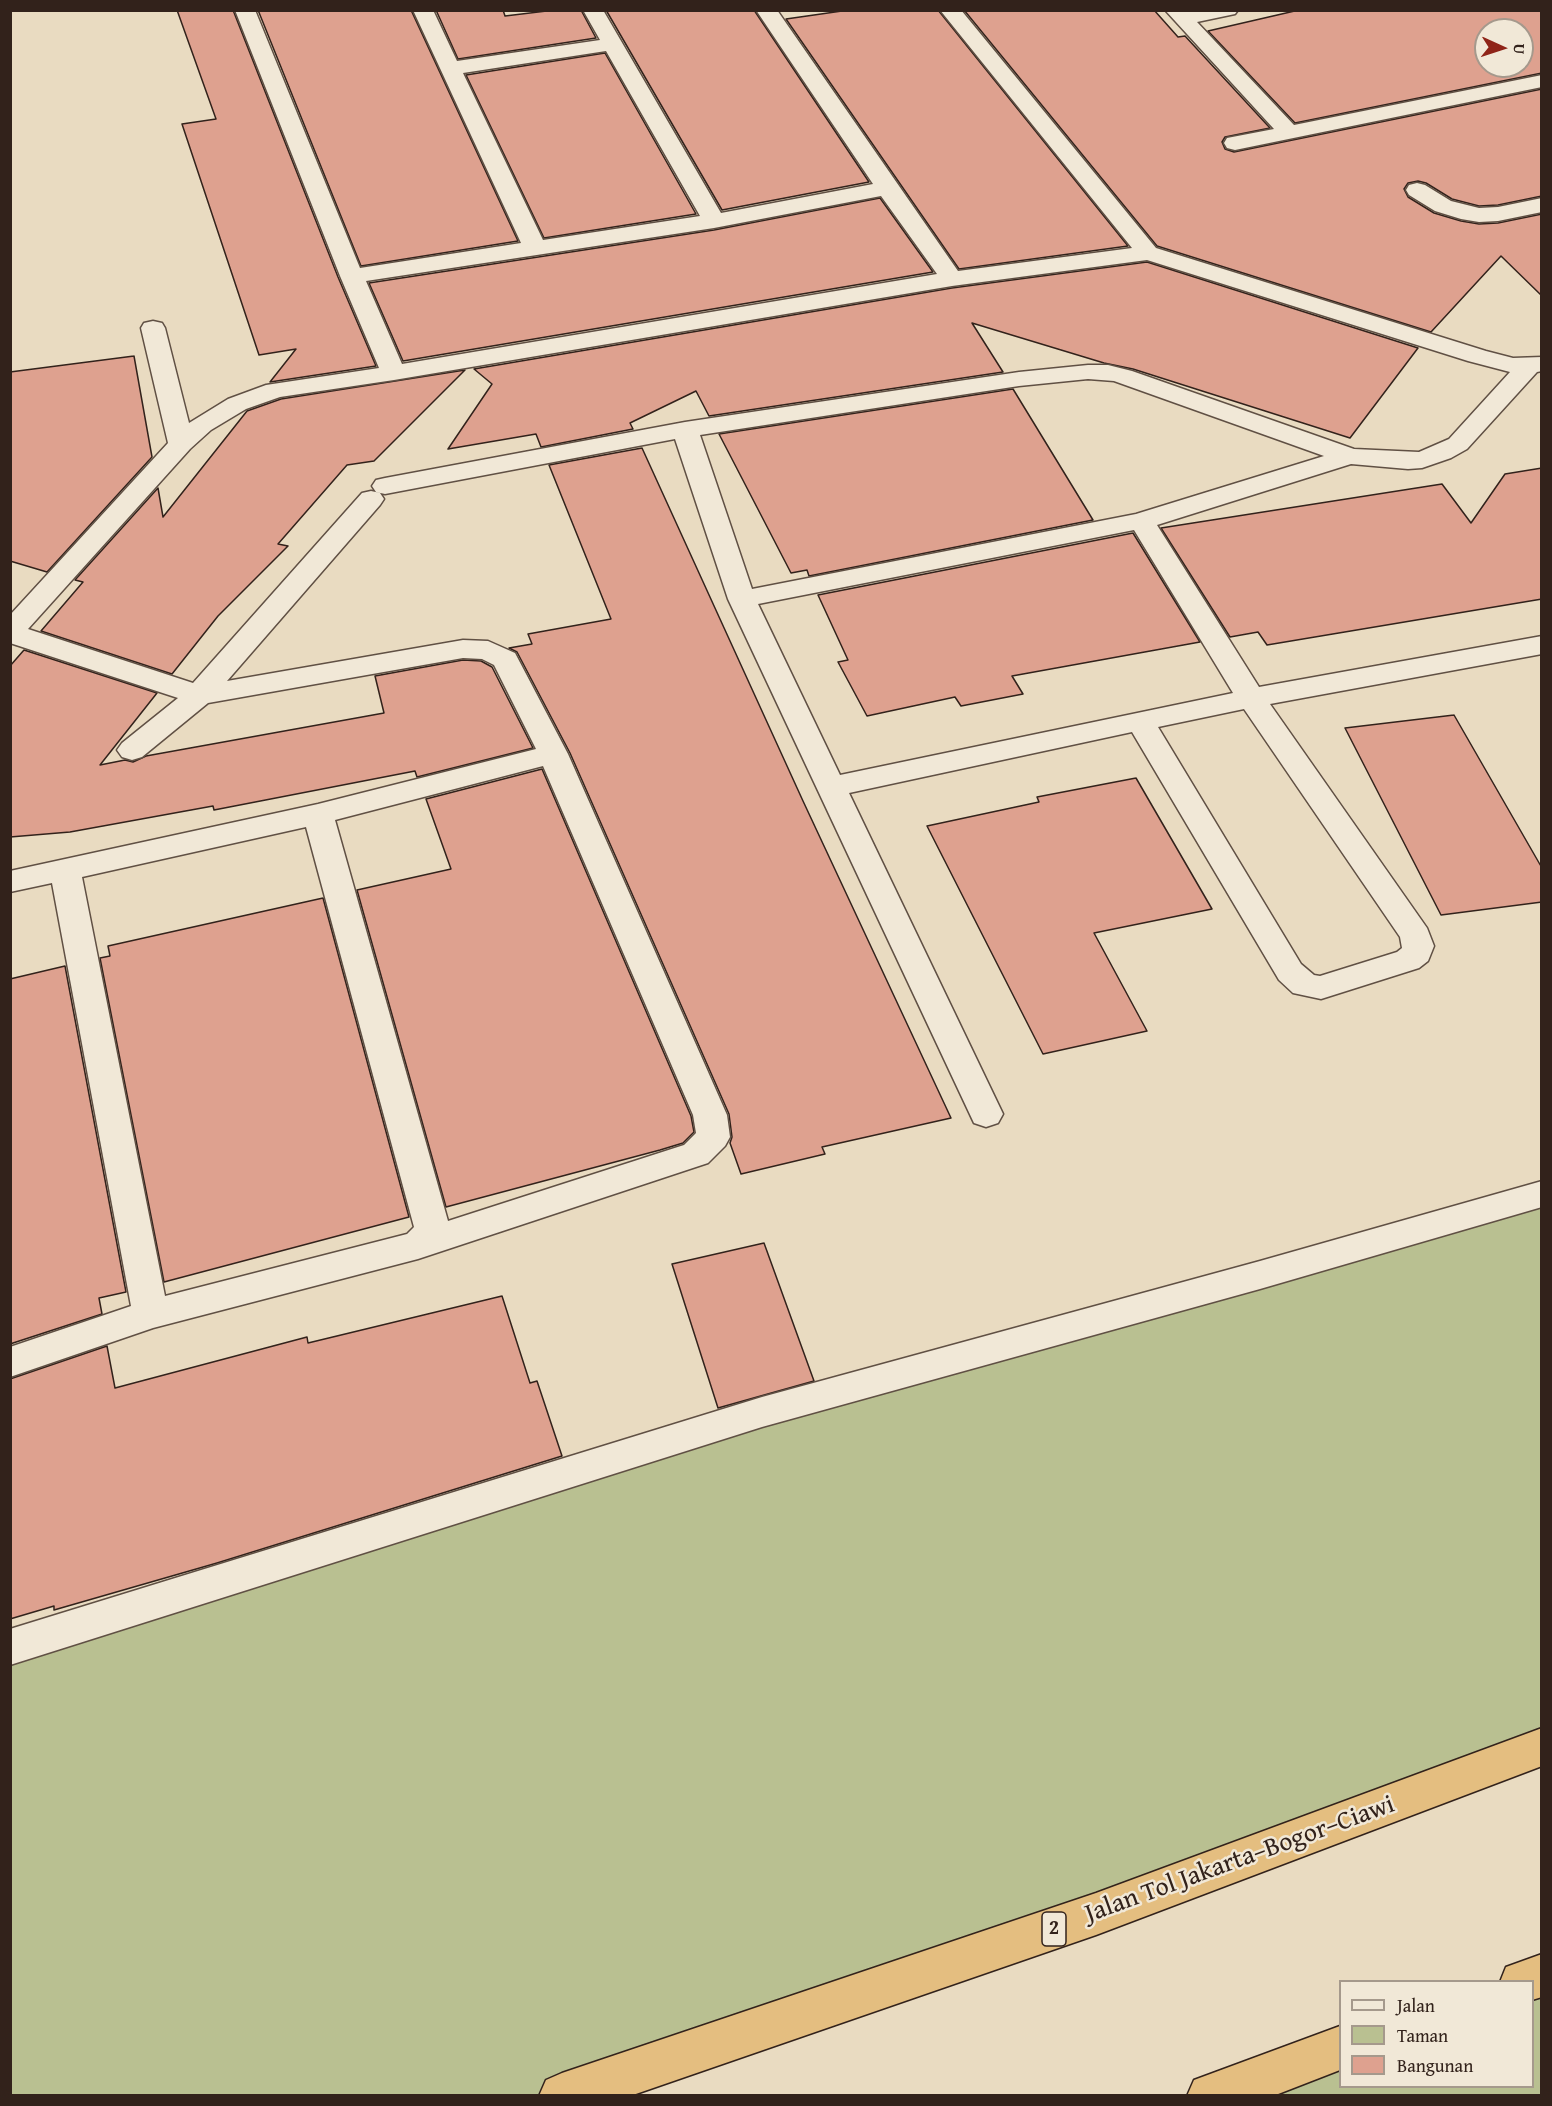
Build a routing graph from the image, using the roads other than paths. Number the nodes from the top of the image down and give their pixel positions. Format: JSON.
{"nodes":[{"id":1,"x":245,"y":10,"type":"edge"},
{"id":2,"x":423,"y":10,"type":"edge"},
{"id":3,"x":593,"y":10,"type":"edge"},
{"id":4,"x":766,"y":10,"type":"edge"},
{"id":5,"x":950,"y":10,"type":"edge"},
{"id":6,"x":1228,"y":10,"type":"edge"},
{"id":7,"x":1179,"y":14,"type":"edge"},
{"id":8,"x":612,"y":44,"type":"junction"},
{"id":9,"x":452,"y":68,"type":"junction"},
{"id":10,"x":1542,"y":81,"type":"edge"},
{"id":11,"x":1288,"y":131,"type":"junction"},
{"id":12,"x":1235,"y":143,"type":"dead end"},
{"id":13,"x":887,"y":188,"type":"junction"},
{"id":14,"x":1416,"y":190,"type":"dead end"},
{"id":15,"x":1542,"y":205,"type":"edge"},
{"id":16,"x":714,"y":221,"type":"junction"},
{"id":17,"x":535,"y":248,"type":"junction"},
{"id":18,"x":1148,"y":253,"type":"junction"},
{"id":19,"x":352,"y":276,"type":"junction"},
{"id":20,"x":952,"y":279,"type":"junction"},
{"id":21,"x":153,"y":328,"type":"dead end"},
{"id":22,"x":1535,"y":365,"type":"edge"},
{"id":23,"x":394,"y":373,"type":"junction"},
{"id":24,"x":684,"y":430,"type":"junction"},
{"id":25,"x":181,"y":444,"type":"junction"},
{"id":26,"x":1350,"y":456,"type":"junction"},
{"id":27,"x":1141,"y":521,"type":"junction"},
{"id":28,"x":742,"y":599,"type":"junction"},
{"id":29,"x":10,"y":632,"type":"edge"},
{"id":30,"x":1542,"y":645,"type":"edge"},
{"id":31,"x":198,"y":695,"type":"junction"},
{"id":32,"x":1251,"y":698,"type":"junction"},
{"id":33,"x":1140,"y":721,"type":"junction"},
{"id":34,"x":132,"y":750,"type":"dead end"},
{"id":35,"x":553,"y":754,"type":"junction"},
{"id":36,"x":831,"y":787,"type":"junction"},
{"id":37,"x":318,"y":814,"type":"junction"},
{"id":38,"x":65,"y":870,"type":"junction"},
{"id":39,"x":10,"y":882,"type":"edge"},
{"id":40,"x":986,"y":1114,"type":"dead end"},
{"id":41,"x":1542,"y":1194,"type":"edge"},
{"id":42,"x":418,"y":1245,"type":"junction"},
{"id":43,"x":151,"y":1314,"type":"junction"},
{"id":44,"x":10,"y":1362,"type":"edge"},
{"id":45,"x":10,"y":1647,"type":"edge"},
{"id":46,"x":1542,"y":1747,"type":"edge"},
{"id":47,"x":1542,"y":1974,"type":"edge"},
{"id":48,"x":1527,"y":1980,"type":"edge"},
{"id":49,"x":1339,"y":2049,"type":"edge"},
{"id":50,"x":562,"y":2096,"type":"edge"},
{"id":51,"x":1210,"y":2096,"type":"edge"}],
"edges":[{"from":1,"to":19,"type":"street"},
{"from":2,"to":9,"type":"street"},
{"from":3,"to":8,"type":"street"},
{"from":4,"to":13,"type":"street"},
{"from":5,"to":18,"type":"street"},
{"from":6,"to":7,"type":"street"},
{"from":7,"to":11,"type":"street"},
{"from":8,"to":9,"type":"street"},
{"from":8,"to":16,"type":"street"},
{"from":9,"to":17,"type":"street"},
{"from":10,"to":11,"type":"street"},
{"from":11,"to":12,"type":"street"},
{"from":13,"to":16,"type":"street"},
{"from":13,"to":20,"type":"street"},
{"from":14,"to":15,"type":"street"},
{"from":16,"to":17,"type":"street"},
{"from":17,"to":19,"type":"street"},
{"from":18,"to":20,"type":"street"},
{"from":18,"to":22,"type":"street"},
{"from":19,"to":23,"type":"street"},
{"from":20,"to":23,"type":"street"},
{"from":21,"to":25,"type":"street"},
{"from":22,"to":26,"type":"street"},
{"from":23,"to":25,"type":"street"},
{"from":24,"to":26,"type":"street"},
{"from":24,"to":28,"type":"street"},
{"from":24,"to":31,"type":"street"},
{"from":25,"to":29,"type":"street"},
{"from":26,"to":27,"type":"street"},
{"from":27,"to":28,"type":"street"},
{"from":27,"to":32,"type":"street"},
{"from":28,"to":36,"type":"street"},
{"from":29,"to":31,"type":"street"},
{"from":30,"to":32,"type":"street"},
{"from":31,"to":34,"type":"street"},
{"from":31,"to":35,"type":"street"},
{"from":32,"to":33,"type":"street"},
{"from":32,"to":33,"type":"street"},
{"from":33,"to":36,"type":"street"},
{"from":35,"to":37,"type":"street"},
{"from":35,"to":42,"type":"street"},
{"from":36,"to":40,"type":"street"},
{"from":37,"to":38,"type":"street"},
{"from":37,"to":42,"type":"street"},
{"from":38,"to":39,"type":"street"},
{"from":38,"to":43,"type":"street"},
{"from":41,"to":45,"type":"street"},
{"from":42,"to":43,"type":"street"},
{"from":43,"to":44,"type":"street"},
{"from":46,"to":50,"type":"highway","name":"Jalan Tol Jakarta–Bogor–Ciawi","number":"2"},
{"from":47,"to":48,"type":"highway"},
{"from":49,"to":51,"type":"highway"}]}
